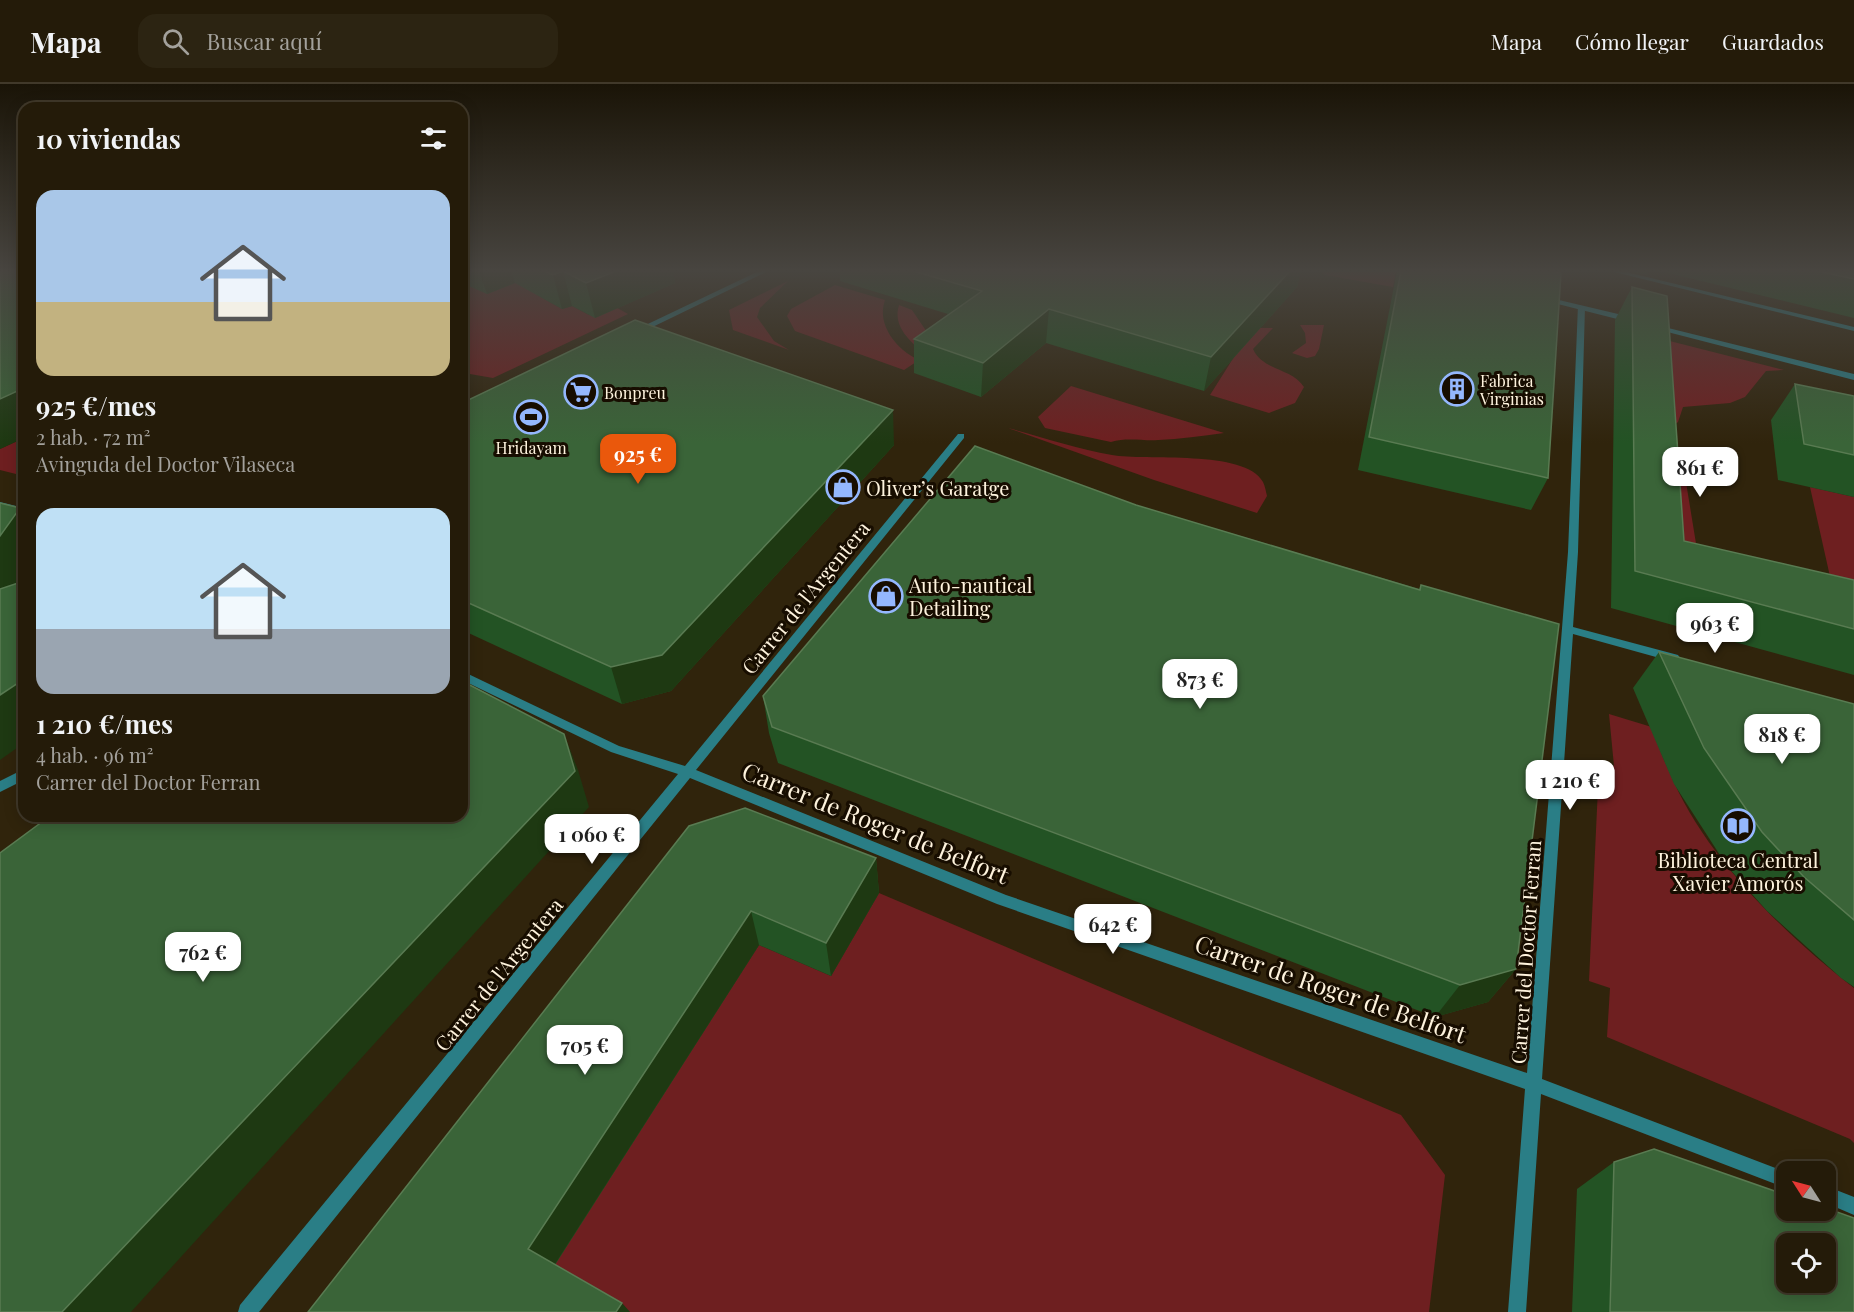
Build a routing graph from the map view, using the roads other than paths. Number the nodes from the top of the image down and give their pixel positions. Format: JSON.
{"nodes":[{"id":1,"x":645,"y":328,"type":"edge"},
{"id":2,"x":1580,"y":328,"type":"edge"},
{"id":3,"x":1662,"y":328,"type":"edge"},
{"id":4,"x":627,"y":337,"type":"edge"},
{"id":5,"x":1854,"y":377,"type":"edge"},
{"id":6,"x":960,"y":436,"type":"dead end"},
{"id":7,"x":0,"y":505,"type":"edge"},
{"id":8,"x":18,"y":510,"type":"edge"},
{"id":9,"x":1568,"y":629,"type":"junction"},
{"id":10,"x":1682,"y":661,"type":"edge"},
{"id":11,"x":468,"y":678,"type":"edge"},
{"id":12,"x":688,"y":772,"type":"junction"},
{"id":13,"x":18,"y":777,"type":"edge"},
{"id":14,"x":0,"y":787,"type":"edge"},
{"id":15,"x":1535,"y":1084,"type":"junction"},
{"id":16,"x":1776,"y":1176,"type":"edge"},
{"id":17,"x":1836,"y":1199,"type":"edge"},
{"id":18,"x":1854,"y":1206,"type":"edge"},
{"id":19,"x":247,"y":1312,"type":"edge"},
{"id":20,"x":1517,"y":1312,"type":"edge"}],
"edges":[{"from":1,"to":4,"type":"street"},
{"from":2,"to":9,"type":"street","name":"Carrer del Doctor Ferran"},
{"from":3,"to":5,"type":"street"},
{"from":6,"to":12,"type":"street","name":"Carrer de l'Argentera"},
{"from":7,"to":8,"type":"street"},
{"from":9,"to":10,"type":"street"},
{"from":9,"to":15,"type":"street","name":"Carrer del Doctor Ferran"},
{"from":11,"to":12,"type":"street","name":"Carrer de Roger de Belfort"},
{"from":12,"to":15,"type":"street","name":"Carrer de Roger de Belfort"},
{"from":12,"to":19,"type":"street","name":"Carrer de l'Argentera"},
{"from":13,"to":14,"type":"street"},
{"from":15,"to":16,"type":"street","name":"Carrer de Roger de Belfort"},
{"from":15,"to":20,"type":"street","name":"Carrer del Doctor Ferran"},
{"from":17,"to":18,"type":"street"}]}
